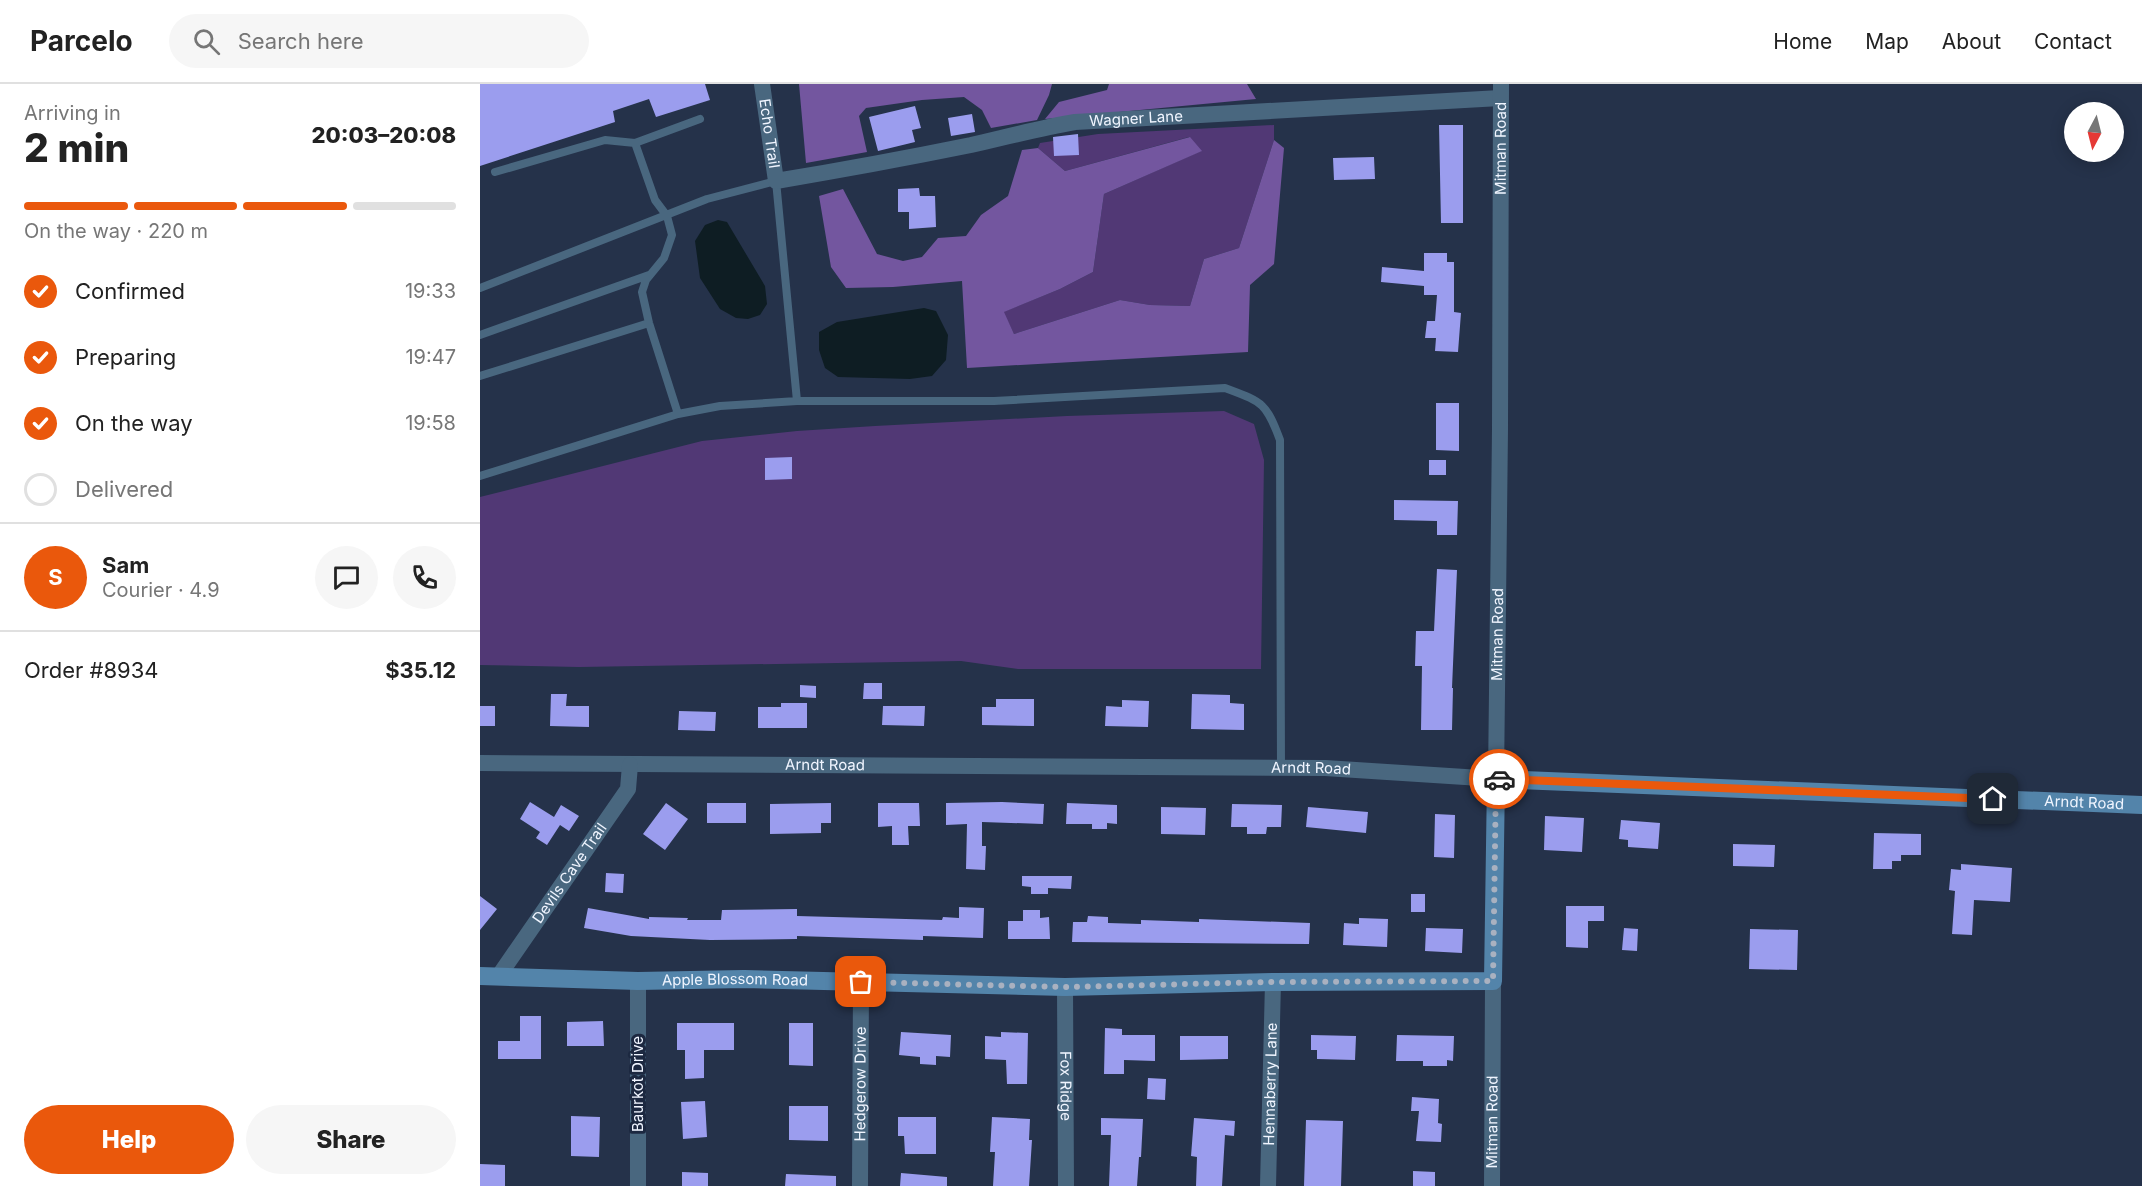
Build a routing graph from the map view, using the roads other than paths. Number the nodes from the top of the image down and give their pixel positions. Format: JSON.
{"nodes":[{"id":1,"x":762,"y":84,"type":"edge"},
{"id":2,"x":1501,"y":91,"type":"edge"},
{"id":3,"x":700,"y":119,"type":"dead end"},
{"id":4,"x":635,"y":142,"type":"junction"},
{"id":5,"x":495,"y":172,"type":"dead end"},
{"id":6,"x":777,"y":181,"type":"junction"},
{"id":7,"x":667,"y":216,"type":"junction"},
{"id":8,"x":650,"y":274,"type":"junction"},
{"id":9,"x":480,"y":288,"type":"edge"},
{"id":10,"x":649,"y":322,"type":"junction"},
{"id":11,"x":480,"y":335,"type":"edge"},
{"id":12,"x":480,"y":375,"type":"edge"},
{"id":13,"x":797,"y":401,"type":"junction"},
{"id":14,"x":678,"y":414,"type":"junction"},
{"id":15,"x":480,"y":476,"type":"edge"},
{"id":16,"x":480,"y":763,"type":"edge"},
{"id":17,"x":630,"y":765,"type":"junction"},
{"id":18,"x":1281,"y":768,"type":"junction"},
{"id":19,"x":1496,"y":779,"type":"junction"},
{"id":20,"x":2142,"y":805,"type":"edge"},
{"id":21,"x":489,"y":976,"type":"edge"},
{"id":22,"x":638,"y":981,"type":"junction"},
{"id":23,"x":1493,"y":981,"type":"junction"},
{"id":24,"x":861,"y":982,"type":"junction"},
{"id":25,"x":1273,"y":982,"type":"junction"},
{"id":26,"x":1065,"y":987,"type":"junction"},
{"id":27,"x":638,"y":1186,"type":"edge"},
{"id":28,"x":860,"y":1186,"type":"edge"},
{"id":29,"x":1066,"y":1186,"type":"edge"},
{"id":30,"x":1268,"y":1186,"type":"edge"},
{"id":31,"x":1492,"y":1186,"type":"edge"}],
"edges":[{"from":1,"to":6,"type":"street","name":"Echo Trail"},
{"from":2,"to":6,"type":"street","name":"Wagner Lane"},
{"from":2,"to":19,"type":"street","name":"Mitman Road"},
{"from":3,"to":4,"type":"lane"},
{"from":4,"to":5,"type":"lane"},
{"from":4,"to":7,"type":"lane"},
{"from":6,"to":7,"type":"lane"},
{"from":6,"to":13,"type":"lane"},
{"from":7,"to":8,"type":"lane"},
{"from":7,"to":9,"type":"lane"},
{"from":8,"to":10,"type":"lane"},
{"from":8,"to":11,"type":"lane"},
{"from":10,"to":12,"type":"lane"},
{"from":10,"to":14,"type":"lane"},
{"from":13,"to":14,"type":"lane"},
{"from":13,"to":18,"type":"lane"},
{"from":14,"to":15,"type":"lane"},
{"from":16,"to":17,"type":"street","name":"Arndt Road"},
{"from":17,"to":18,"type":"street","name":"Arndt Road"},
{"from":17,"to":21,"type":"street","name":"Devils Cave Trail"},
{"from":18,"to":19,"type":"street","name":"Arndt Road"},
{"from":19,"to":20,"type":"street","name":"Arndt Road"},
{"from":19,"to":23,"type":"street","name":"Mitman Road"},
{"from":21,"to":22,"type":"street","name":"Apple Blossom Road"},
{"from":22,"to":24,"type":"street","name":"Apple Blossom Road"},
{"from":22,"to":27,"type":"street","name":"Baurkot Drive"},
{"from":23,"to":25,"type":"street","name":"Apple Blossom Road"},
{"from":23,"to":31,"type":"street","name":"Mitman Road"},
{"from":24,"to":26,"type":"street","name":"Apple Blossom Road"},
{"from":24,"to":28,"type":"street","name":"Hedgerow Drive"},
{"from":25,"to":26,"type":"street","name":"Apple Blossom Road"},
{"from":25,"to":30,"type":"street","name":"Hennaberry Lane"},
{"from":26,"to":29,"type":"street","name":"Fox Ridge"}]}
